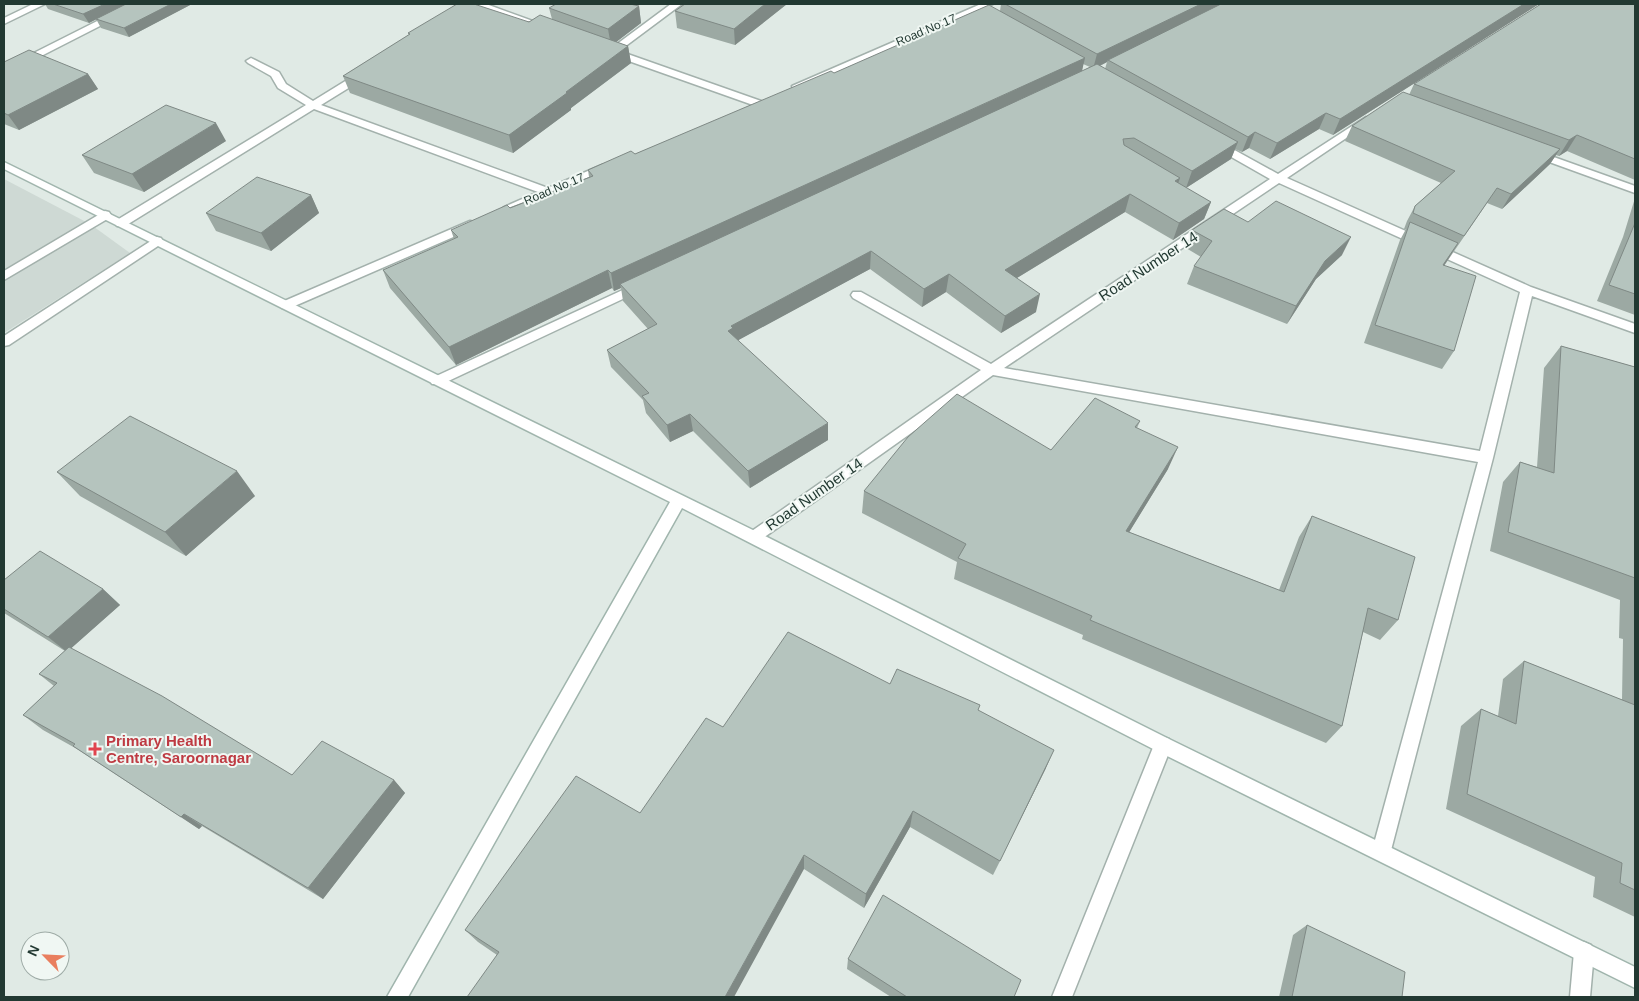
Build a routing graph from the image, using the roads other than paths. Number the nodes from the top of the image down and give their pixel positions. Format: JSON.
{"nodes":[{"id":1,"x":40,"y":4,"type":"edge"},
{"id":2,"x":138,"y":4,"type":"edge"},
{"id":3,"x":677,"y":4,"type":"edge"},
{"id":4,"x":988,"y":4,"type":"edge"},
{"id":5,"x":975,"y":9,"type":"junction"},
{"id":6,"x":453,"y":19,"type":"edge"},
{"id":7,"x":992,"y":19,"type":"edge"},
{"id":8,"x":4,"y":21,"type":"edge"},
{"id":9,"x":558,"y":32,"type":"edge"},
{"id":10,"x":251,"y":61,"type":"dead end"},
{"id":11,"x":371,"y":69,"type":"edge"},
{"id":12,"x":4,"y":72,"type":"edge"},
{"id":13,"x":784,"y":91,"type":"edge"},
{"id":14,"x":313,"y":105,"type":"junction"},
{"id":15,"x":739,"y":110,"type":"edge"},
{"id":16,"x":1379,"y":112,"type":"edge"},
{"id":17,"x":1202,"y":136,"type":"edge"},
{"id":18,"x":1524,"y":149,"type":"edge"},
{"id":19,"x":621,"y":161,"type":"edge"},
{"id":20,"x":4,"y":165,"type":"edge"},
{"id":21,"x":1277,"y":178,"type":"junction"},
{"id":22,"x":1635,"y":190,"type":"edge"},
{"id":23,"x":548,"y":192,"type":"junction"},
{"id":24,"x":104,"y":215,"type":"junction"},
{"id":25,"x":121,"y":223,"type":"junction"},
{"id":26,"x":157,"y":241,"type":"junction"},
{"id":27,"x":4,"y":276,"type":"edge"},
{"id":28,"x":650,"y":282,"type":"edge"},
{"id":29,"x":1527,"y":290,"type":"junction"},
{"id":30,"x":858,"y":295,"type":"dead end"},
{"id":31,"x":286,"y":305,"type":"junction"},
{"id":32,"x":1635,"y":329,"type":"edge"},
{"id":33,"x":4,"y":342,"type":"edge"},
{"id":34,"x":991,"y":370,"type":"junction"},
{"id":35,"x":437,"y":381,"type":"junction"},
{"id":36,"x":1486,"y":458,"type":"junction"},
{"id":37,"x":678,"y":501,"type":"junction"},
{"id":38,"x":754,"y":537,"type":"junction"},
{"id":39,"x":1163,"y":745,"type":"junction"},
{"id":40,"x":1382,"y":851,"type":"junction"},
{"id":41,"x":1584,"y":952,"type":"junction"},
{"id":42,"x":1635,"y":978,"type":"edge"},
{"id":43,"x":397,"y":997,"type":"edge"},
{"id":44,"x":1062,"y":997,"type":"edge"},
{"id":45,"x":1580,"y":997,"type":"edge"}],
"edges":[{"from":1,"to":8,"type":"street"},
{"from":2,"to":12,"type":"street"},
{"from":3,"to":15,"type":"street"},
{"from":4,"to":5,"type":"street","name":"Road No 17"},
{"from":5,"to":7,"type":"street"},
{"from":5,"to":13,"type":"street","name":"Road No 17"},
{"from":6,"to":9,"type":"street"},
{"from":10,"to":14,"type":"street"},
{"from":11,"to":14,"type":"street"},
{"from":14,"to":23,"type":"street"},
{"from":14,"to":25,"type":"street"},
{"from":16,"to":21,"type":"street","name":"Road Number 14"},
{"from":17,"to":21,"type":"street"},
{"from":18,"to":22,"type":"street"},
{"from":19,"to":23,"type":"street","name":"Road No 17"},
{"from":20,"to":24,"type":"street"},
{"from":21,"to":29,"type":"street"},
{"from":21,"to":34,"type":"street","name":"Road Number 14"},
{"from":23,"to":31,"type":"street","name":"Road No 17"},
{"from":24,"to":25,"type":"street"},
{"from":24,"to":27,"type":"street"},
{"from":25,"to":26,"type":"street"},
{"from":26,"to":31,"type":"street"},
{"from":26,"to":33,"type":"street"},
{"from":28,"to":35,"type":"street"},
{"from":29,"to":32,"type":"street"},
{"from":29,"to":36,"type":"street"},
{"from":30,"to":34,"type":"street"},
{"from":31,"to":35,"type":"street"},
{"from":34,"to":36,"type":"street"},
{"from":34,"to":38,"type":"street","name":"Road Number 14"},
{"from":35,"to":37,"type":"street"},
{"from":36,"to":40,"type":"street"},
{"from":37,"to":38,"type":"street"},
{"from":37,"to":43,"type":"street"},
{"from":38,"to":39,"type":"street"},
{"from":39,"to":40,"type":"street"},
{"from":39,"to":44,"type":"street"},
{"from":40,"to":41,"type":"street"},
{"from":41,"to":42,"type":"street"},
{"from":41,"to":45,"type":"street"}]}
